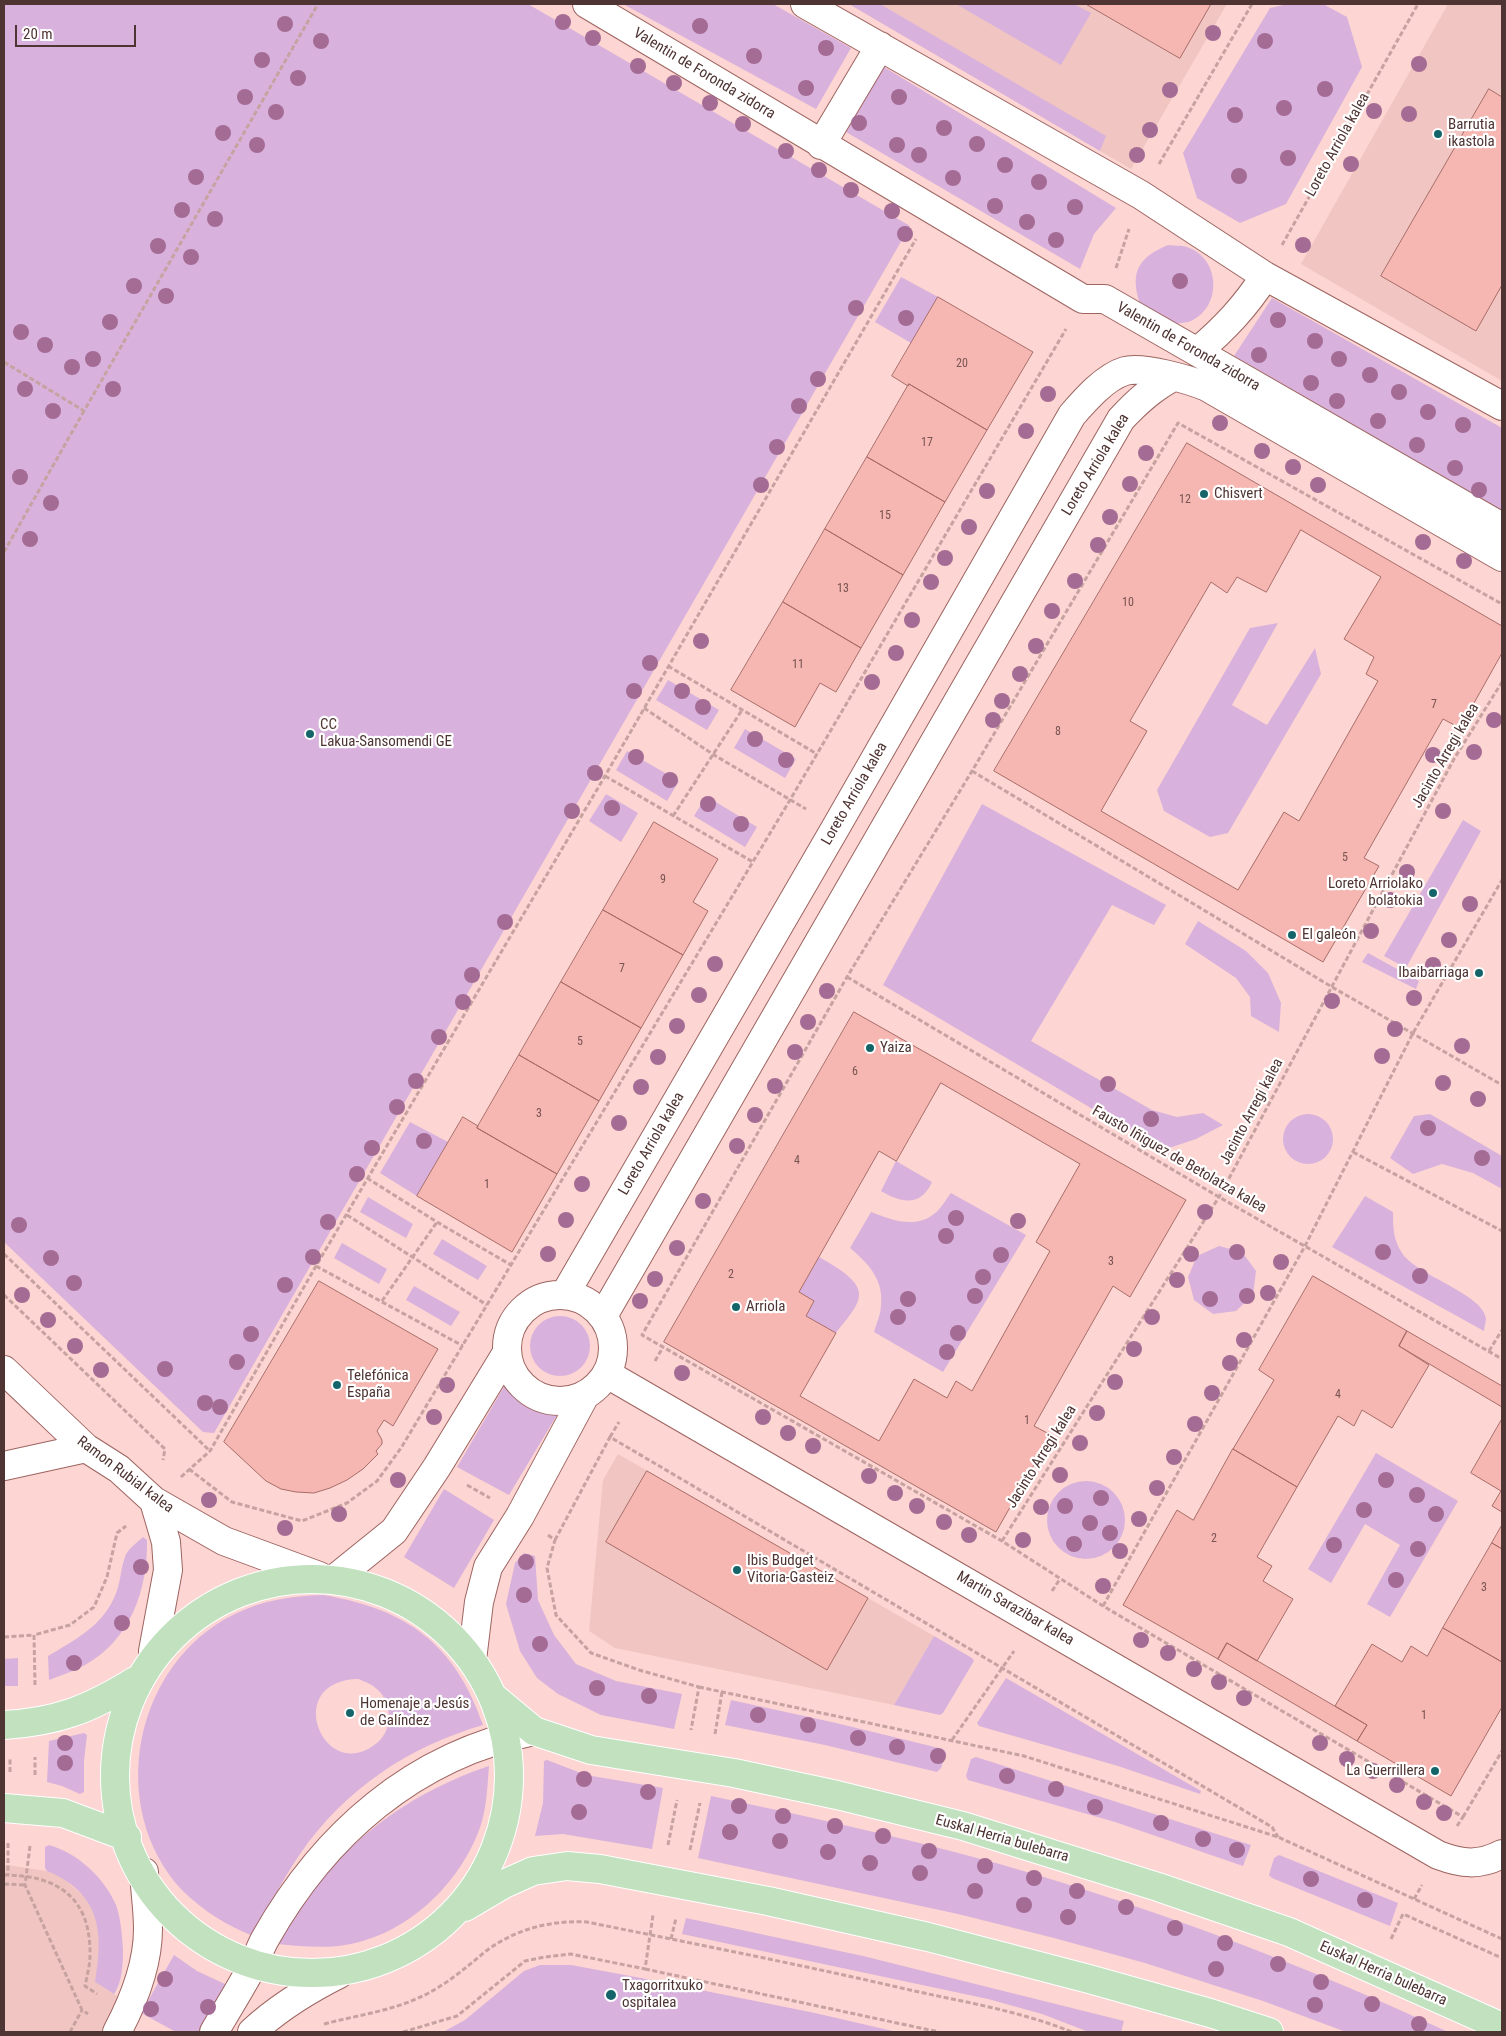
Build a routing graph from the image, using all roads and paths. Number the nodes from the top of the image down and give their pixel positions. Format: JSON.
{"nodes":[{"id":1,"x":318,"y":4,"type":"edge"},
{"id":2,"x":587,"y":4,"type":"edge"},
{"id":3,"x":805,"y":4,"type":"edge"},
{"id":4,"x":1252,"y":4,"type":"edge"},
{"id":5,"x":1418,"y":4,"type":"edge"},
{"id":6,"x":880,"y":46,"type":"junction"},
{"id":7,"x":821,"y":145,"type":"junction"},
{"id":8,"x":1141,"y":195,"type":"junction"},
{"id":9,"x":934,"y":208,"type":"junction"},
{"id":10,"x":1265,"y":276,"type":"junction"},
{"id":11,"x":1094,"y":299,"type":"junction"},
{"id":12,"x":1197,"y":352,"type":"junction"},
{"id":13,"x":4,"y":362,"type":"edge"},
{"id":14,"x":1173,"y":377,"type":"junction"},
{"id":15,"x":1502,"y":406,"type":"edge"},
{"id":16,"x":84,"y":411,"type":"junction"},
{"id":17,"x":1502,"y":527,"type":"edge"},
{"id":18,"x":4,"y":552,"type":"edge"},
{"id":19,"x":1502,"y":557,"type":"edge"},
{"id":20,"x":1502,"y":604,"type":"edge"},
{"id":21,"x":668,"y":666,"type":"junction"},
{"id":22,"x":1502,"y":682,"type":"edge"},
{"id":23,"x":644,"y":708,"type":"junction"},
{"id":24,"x":742,"y":710,"type":"junction"},
{"id":25,"x":817,"y":754,"type":"junction"},
{"id":26,"x":714,"y":755,"type":"junction"},
{"id":27,"x":972,"y":771,"type":"junction"},
{"id":28,"x":605,"y":776,"type":"junction"},
{"id":29,"x":790,"y":800,"type":"junction"},
{"id":30,"x":673,"y":816,"type":"junction"},
{"id":31,"x":836,"y":827,"type":"junction"},
{"id":32,"x":753,"y":862,"type":"junction"},
{"id":33,"x":1502,"y":880,"type":"edge"},
{"id":34,"x":847,"y":977,"type":"junction"},
{"id":35,"x":1332,"y":986,"type":"junction"},
{"id":36,"x":1413,"y":1033,"type":"junction"},
{"id":37,"x":1502,"y":1085,"type":"edge"},
{"id":38,"x":1353,"y":1152,"type":"junction"},
{"id":39,"x":368,"y":1178,"type":"junction"},
{"id":40,"x":1219,"y":1197,"type":"junction"},
{"id":41,"x":346,"y":1215,"type":"junction"},
{"id":42,"x":437,"y":1222,"type":"junction"},
{"id":43,"x":1502,"y":1231,"type":"edge"},
{"id":44,"x":1305,"y":1246,"type":"junction"},
{"id":45,"x":4,"y":1254,"type":"edge"},
{"id":46,"x":413,"y":1257,"type":"junction"},
{"id":47,"x":511,"y":1265,"type":"junction"},
{"id":48,"x":316,"y":1266,"type":"junction"},
{"id":49,"x":565,"y":1294,"type":"junction"},
{"id":50,"x":4,"y":1295,"type":"edge"},
{"id":51,"x":382,"y":1301,"type":"junction"},
{"id":52,"x":487,"y":1305,"type":"junction"},
{"id":53,"x":603,"y":1316,"type":"junction"},
{"id":54,"x":1502,"y":1330,"type":"edge"},
{"id":55,"x":463,"y":1346,"type":"junction"},
{"id":56,"x":1489,"y":1352,"type":"junction"},
{"id":57,"x":506,"y":1354,"type":"junction"},
{"id":58,"x":1502,"y":1359,"type":"edge"},
{"id":59,"x":4,"y":1370,"type":"edge"},
{"id":60,"x":607,"y":1374,"type":"junction"},
{"id":61,"x":584,"y":1397,"type":"junction"},
{"id":62,"x":86,"y":1448,"type":"junction"},
{"id":63,"x":210,"y":1451,"type":"junction"},
{"id":64,"x":4,"y":1466,"type":"edge"},
{"id":65,"x":188,"y":1470,"type":"junction"},
{"id":66,"x":154,"y":1501,"type":"junction"},
{"id":67,"x":555,"y":1540,"type":"dead end"},
{"id":68,"x":1002,"y":1541,"type":"junction"},
{"id":69,"x":328,"y":1577,"type":"junction"},
{"id":70,"x":1060,"y":1579,"type":"junction"},
{"id":71,"x":1103,"y":1606,"type":"junction"},
{"id":72,"x":1034,"y":1620,"type":"junction"},
{"id":73,"x":34,"y":1635,"type":"junction"},
{"id":74,"x":4,"y":1637,"type":"edge"},
{"id":75,"x":153,"y":1651,"type":"junction"},
{"id":76,"x":472,"y":1660,"type":"junction"},
{"id":77,"x":1003,"y":1669,"type":"junction"},
{"id":78,"x":135,"y":1681,"type":"junction"},
{"id":79,"x":699,"y":1686,"type":"dead end"},
{"id":80,"x":722,"y":1692,"type":"junction"},
{"id":81,"x":492,"y":1696,"type":"junction"},
{"id":82,"x":36,"y":1722,"type":"junction"},
{"id":83,"x":4,"y":1725,"type":"edge"},
{"id":84,"x":534,"y":1731,"type":"junction"},
{"id":85,"x":715,"y":1734,"type":"dead end"},
{"id":86,"x":504,"y":1738,"type":"junction"},
{"id":87,"x":952,"y":1740,"type":"junction"},
{"id":88,"x":1502,"y":1751,"type":"edge"},
{"id":89,"x":4,"y":1808,"type":"edge"},
{"id":90,"x":34,"y":1810,"type":"junction"},
{"id":91,"x":1463,"y":1817,"type":"junction"},
{"id":92,"x":127,"y":1837,"type":"junction"},
{"id":93,"x":1278,"y":1838,"type":"junction"},
{"id":94,"x":1430,"y":1850,"type":"junction"},
{"id":95,"x":1502,"y":1854,"type":"edge"},
{"id":96,"x":144,"y":1872,"type":"junction"},
{"id":97,"x":6,"y":1875,"type":"edge"},
{"id":98,"x":26,"y":1876,"type":"junction"},
{"id":99,"x":4,"y":1884,"type":"edge"},
{"id":100,"x":25,"y":1885,"type":"junction"},
{"id":101,"x":1414,"y":1900,"type":"junction"},
{"id":102,"x":465,"y":1907,"type":"junction"},
{"id":103,"x":1502,"y":1939,"type":"edge"},
{"id":104,"x":253,"y":1965,"type":"junction"},
{"id":105,"x":645,"y":1968,"type":"dead end"},
{"id":106,"x":339,"y":1974,"type":"junction"},
{"id":107,"x":82,"y":2010,"type":"junction"},
{"id":108,"x":121,"y":2025,"type":"edge"},
{"id":109,"x":320,"y":2025,"type":"dead end"},
{"id":110,"x":1502,"y":2027,"type":"edge"},
{"id":111,"x":70,"y":2032,"type":"edge"},
{"id":112,"x":214,"y":2032,"type":"edge"},
{"id":113,"x":252,"y":2032,"type":"edge"},
{"id":114,"x":939,"y":2032,"type":"edge"},
{"id":115,"x":1072,"y":2032,"type":"edge"},
{"id":116,"x":1269,"y":2032,"type":"edge"}],
"edges":[{"from":1,"to":16,"type":"path"},
{"from":2,"to":7,"type":"street","name":"Valentin de Foronda zidorra"},
{"from":3,"to":6,"type":"street"},
{"from":4,"to":8,"type":"path"},
{"from":5,"to":10,"type":"path","name":"Loreto Arriola kalea"},
{"from":6,"to":7,"type":"street"},
{"from":6,"to":8,"type":"street"},
{"from":7,"to":9,"type":"street","name":"Valentin de Foronda zidorra"},
{"from":8,"to":10,"type":"street"},
{"from":8,"to":11,"type":"path"},
{"from":9,"to":11,"type":"street","name":"Valentin de Foronda zidorra"},
{"from":9,"to":21,"type":"path"},
{"from":10,"to":12,"type":"street"},
{"from":10,"to":15,"type":"street"},
{"from":11,"to":12,"type":"street","name":"Valentin de Foronda zidorra"},
{"from":11,"to":25,"type":"path"},
{"from":12,"to":17,"type":"street","name":"Valentin de Foronda zidorra"},
{"from":13,"to":16,"type":"path"},
{"from":14,"to":19,"type":"street","name":"Valentin de Foronda zidorra"},
{"from":14,"to":31,"type":"street","name":"Loreto Arriola kalea"},
{"from":14,"to":53,"type":"street","name":"Loreto Arriola kalea"},
{"from":16,"to":18,"type":"path"},
{"from":20,"to":27,"type":"path"},
{"from":21,"to":23,"type":"path"},
{"from":21,"to":24,"type":"path"},
{"from":22,"to":35,"type":"path","name":"Jacinto Arregi kalea"},
{"from":23,"to":26,"type":"path"},
{"from":23,"to":28,"type":"path"},
{"from":24,"to":25,"type":"path"},
{"from":24,"to":26,"type":"path"},
{"from":25,"to":29,"type":"path"},
{"from":26,"to":29,"type":"path"},
{"from":26,"to":30,"type":"path"},
{"from":27,"to":34,"type":"path"},
{"from":27,"to":35,"type":"path"},
{"from":28,"to":30,"type":"path"},
{"from":28,"to":39,"type":"path"},
{"from":29,"to":31,"type":"path"},
{"from":29,"to":32,"type":"path"},
{"from":30,"to":32,"type":"path"},
{"from":31,"to":49,"type":"street","name":"Loreto Arriola kalea"},
{"from":32,"to":47,"type":"path"},
{"from":33,"to":36,"type":"path"},
{"from":34,"to":40,"type":"path","name":"Fausto Iñiguez de Betolatza kalea"},
{"from":34,"to":68,"type":"path"},
{"from":35,"to":36,"type":"path"},
{"from":35,"to":40,"type":"path","name":"Jacinto Arregi kalea"},
{"from":36,"to":37,"type":"path"},
{"from":36,"to":38,"type":"path"},
{"from":38,"to":43,"type":"path"},
{"from":38,"to":44,"type":"path"},
{"from":39,"to":41,"type":"path"},
{"from":39,"to":42,"type":"path"},
{"from":40,"to":44,"type":"path","name":"Fausto Iñiguez de Betolatza kalea"},
{"from":40,"to":68,"type":"path","name":"Jacinto Arregi kalea"},
{"from":41,"to":46,"type":"path"},
{"from":41,"to":48,"type":"path"},
{"from":42,"to":46,"type":"path"},
{"from":42,"to":47,"type":"path"},
{"from":44,"to":56,"type":"path","name":"Fausto Iñiguez de Betolatza kalea"},
{"from":44,"to":71,"type":"path"},
{"from":45,"to":63,"type":"path"},
{"from":46,"to":51,"type":"path"},
{"from":46,"to":52,"type":"path"},
{"from":47,"to":52,"type":"path"},
{"from":48,"to":51,"type":"path"},
{"from":48,"to":63,"type":"path"},
{"from":49,"to":53,"type":"street"},
{"from":49,"to":57,"type":"street"},
{"from":50,"to":66,"type":"path"},
{"from":51,"to":55,"type":"path"},
{"from":52,"to":55,"type":"path"},
{"from":53,"to":60,"type":"street"},
{"from":54,"to":56,"type":"path"},
{"from":55,"to":65,"type":"path"},
{"from":56,"to":58,"type":"path","name":"Fausto Iñiguez de Betolatza kalea"},
{"from":57,"to":61,"type":"street"},
{"from":57,"to":69,"type":"street"},
{"from":59,"to":62,"type":"street","name":"Ramon Rubial kalea"},
{"from":60,"to":61,"type":"street"},
{"from":60,"to":72,"type":"street","name":"Martin Sarazibar kalea"},
{"from":61,"to":76,"type":"street"},
{"from":62,"to":64,"type":"street"},
{"from":62,"to":66,"type":"street","name":"Ramon Rubial kalea"},
{"from":63,"to":65,"type":"path"},
{"from":65,"to":66,"type":"path"},
{"from":66,"to":69,"type":"street","name":"Ramon Rubial kalea"},
{"from":66,"to":73,"type":"path"},
{"from":66,"to":75,"type":"street"},
{"from":67,"to":77,"type":"path"},
{"from":68,"to":70,"type":"path"},
{"from":69,"to":75,"type":"main road"},
{"from":69,"to":76,"type":"main road"},
{"from":70,"to":71,"type":"path"},
{"from":70,"to":72,"type":"path"},
{"from":71,"to":91,"type":"path"},
{"from":72,"to":77,"type":"path"},
{"from":72,"to":94,"type":"street","name":"Martin Sarazibar kalea"},
{"from":73,"to":74,"type":"path"},
{"from":73,"to":82,"type":"path"},
{"from":75,"to":78,"type":"main road"},
{"from":76,"to":81,"type":"main road"},
{"from":77,"to":87,"type":"path"},
{"from":77,"to":93,"type":"path"},
{"from":78,"to":82,"type":"main road"},
{"from":78,"to":92,"type":"main road"},
{"from":79,"to":80,"type":"path"},
{"from":80,"to":85,"type":"path"},
{"from":80,"to":87,"type":"path"},
{"from":81,"to":84,"type":"main road","name":"Euskal Herria bulebarra"},
{"from":81,"to":86,"type":"main road"},
{"from":82,"to":83,"type":"main road"},
{"from":82,"to":90,"type":"path"},
{"from":84,"to":86,"type":"street"},
{"from":84,"to":110,"type":"main road","name":"Euskal Herria bulebarra"},
{"from":86,"to":102,"type":"main road"},
{"from":86,"to":104,"type":"street"},
{"from":87,"to":93,"type":"path"},
{"from":88,"to":91,"type":"path"},
{"from":89,"to":90,"type":"main road"},
{"from":90,"to":92,"type":"main road"},
{"from":90,"to":98,"type":"path"},
{"from":91,"to":94,"type":"path"},
{"from":92,"to":96,"type":"main road"},
{"from":93,"to":101,"type":"path"},
{"from":94,"to":95,"type":"street","name":"Martin Sarazibar kalea"},
{"from":94,"to":101,"type":"path"},
{"from":96,"to":104,"type":"main road"},
{"from":96,"to":108,"type":"street"},
{"from":97,"to":98,"type":"path"},
{"from":98,"to":100,"type":"path"},
{"from":98,"to":108,"type":"path"},
{"from":99,"to":100,"type":"path"},
{"from":100,"to":107,"type":"path"},
{"from":101,"to":103,"type":"path"},
{"from":102,"to":106,"type":"main road"},
{"from":102,"to":116,"type":"main road"},
{"from":104,"to":106,"type":"main road"},
{"from":104,"to":112,"type":"street"},
{"from":105,"to":114,"type":"path"},
{"from":106,"to":113,"type":"street"},
{"from":107,"to":108,"type":"path"},
{"from":107,"to":111,"type":"path"},
{"from":109,"to":115,"type":"path"}]}
